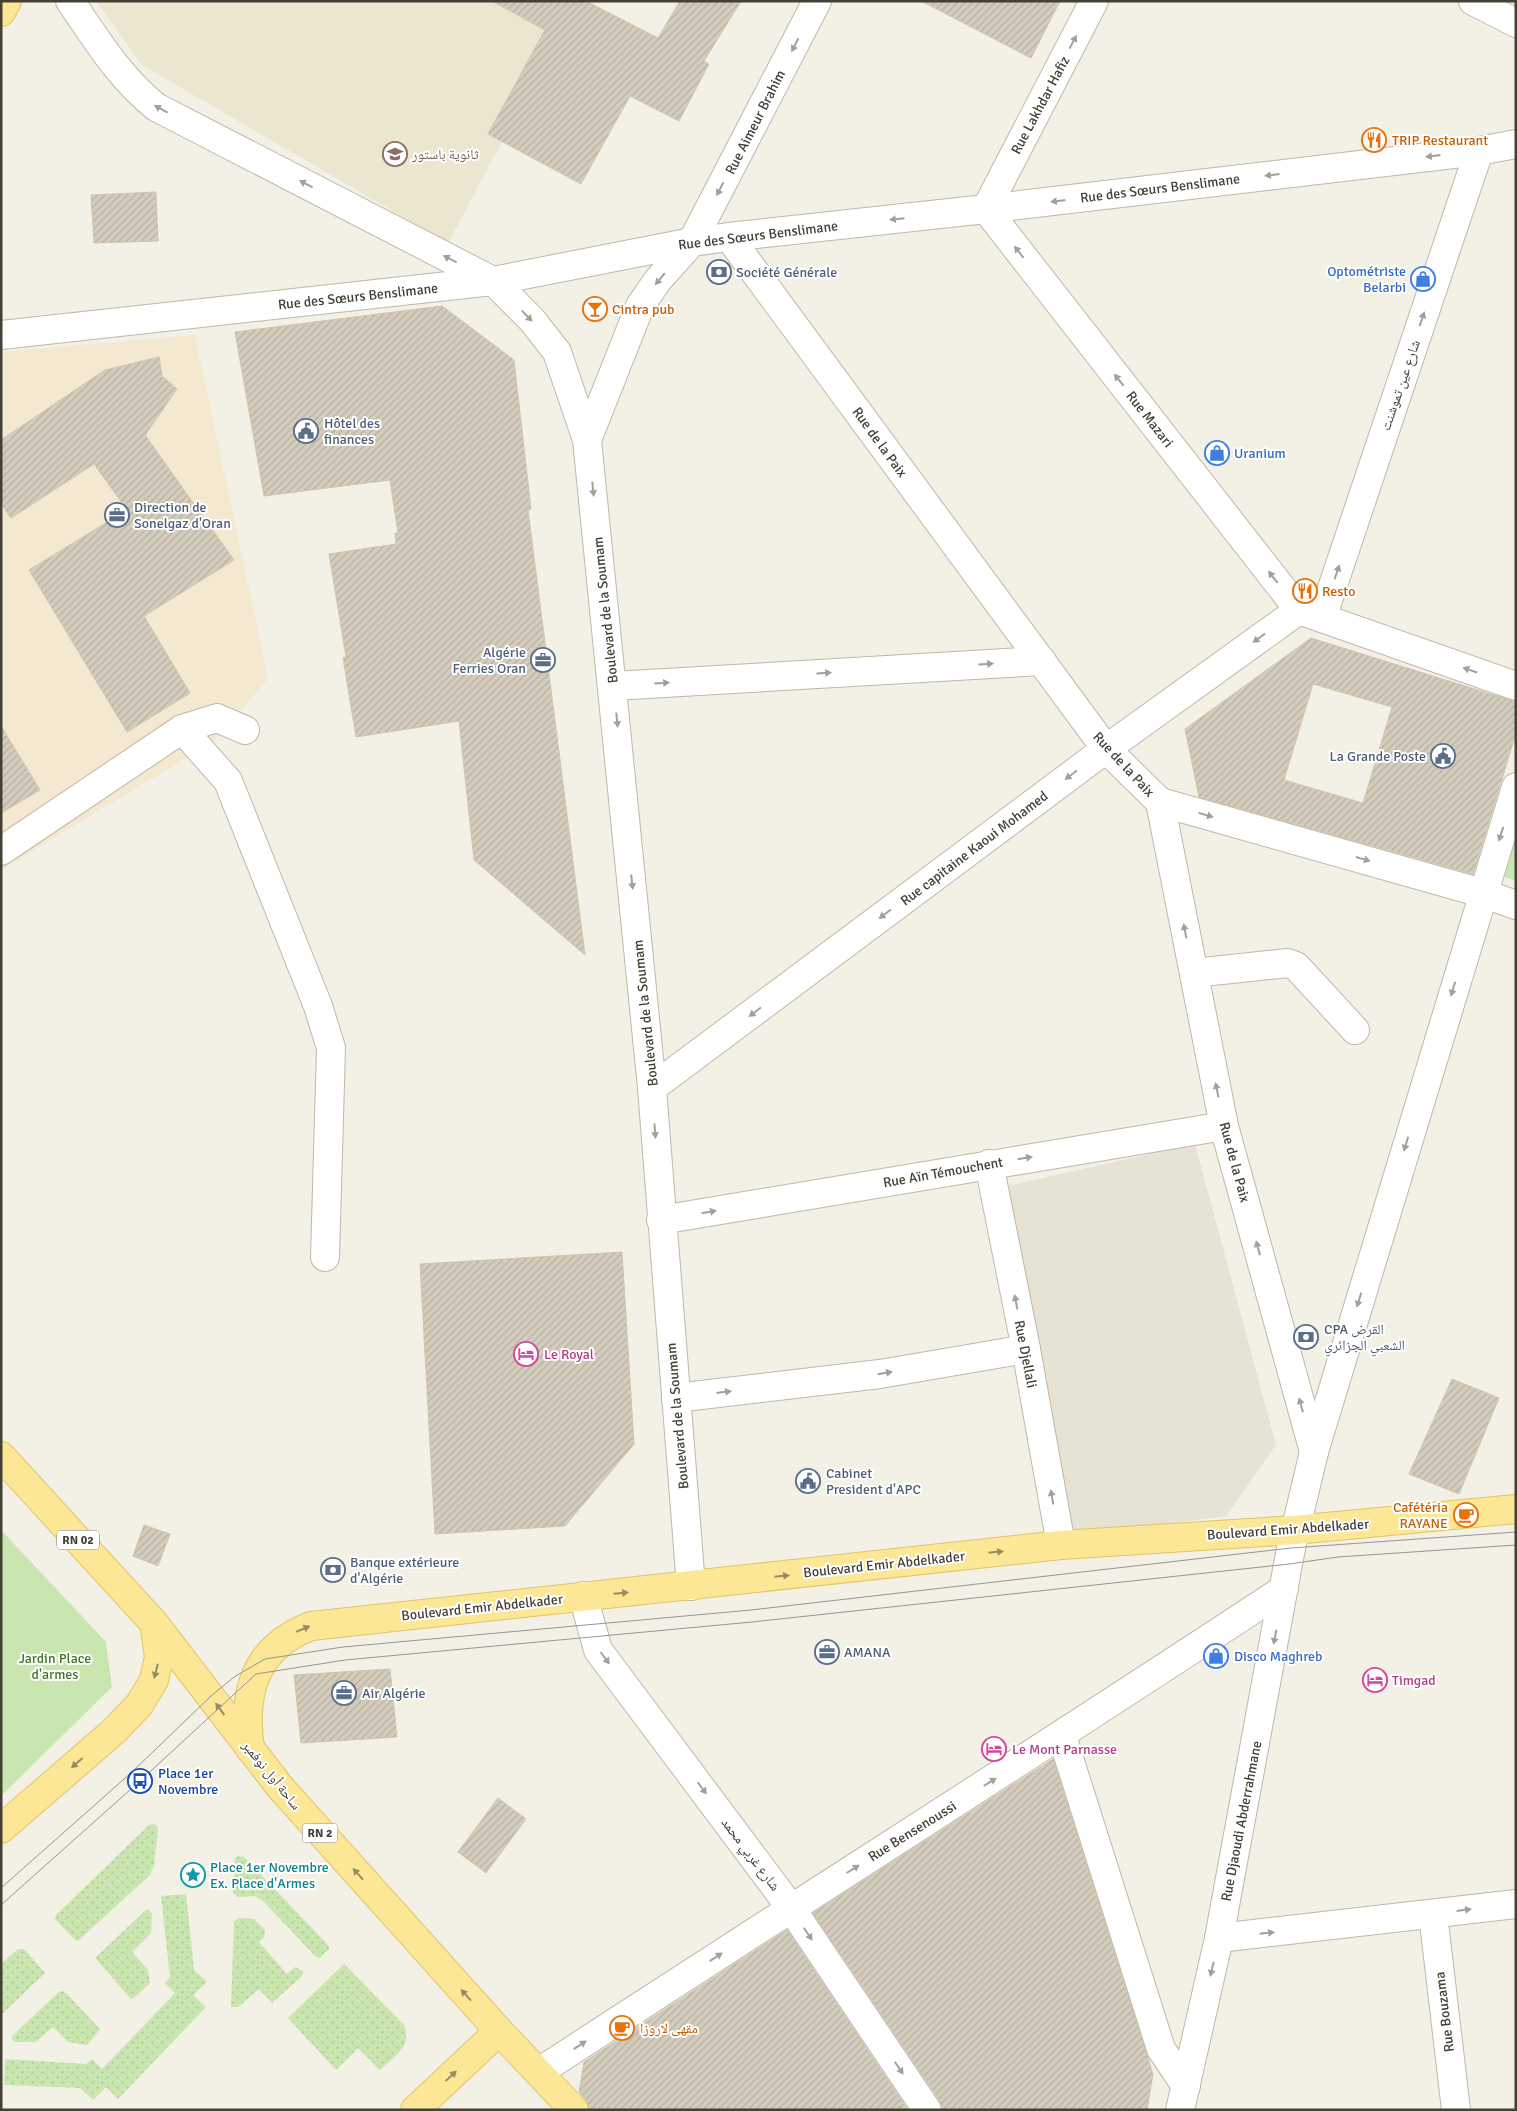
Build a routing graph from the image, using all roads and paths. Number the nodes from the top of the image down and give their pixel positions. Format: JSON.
{"nodes":[{"id":1,"x":7,"y":1,"type":"edge"},
{"id":2,"x":70,"y":1,"type":"edge"},
{"id":3,"x":817,"y":1,"type":"edge"},
{"id":4,"x":1094,"y":1,"type":"edge"},
{"id":5,"x":1473,"y":1,"type":"edge"},
{"id":6,"x":1,"y":12,"type":"edge"},
{"id":7,"x":1516,"y":23,"type":"edge"},
{"id":8,"x":1516,"y":144,"type":"edge"},
{"id":9,"x":1479,"y":151,"type":"junction"},
{"id":10,"x":986,"y":209,"type":"junction"},
{"id":11,"x":729,"y":237,"type":"junction"},
{"id":12,"x":692,"y":242,"type":"junction"},
{"id":13,"x":493,"y":281,"type":"junction"},
{"id":14,"x":1,"y":335,"type":"edge"},
{"id":15,"x":587,"y":440,"type":"junction"},
{"id":16,"x":1310,"y":614,"type":"junction"},
{"id":17,"x":1042,"y":661,"type":"junction"},
{"id":18,"x":613,"y":686,"type":"junction"},
{"id":19,"x":1516,"y":686,"type":"edge"},
{"id":20,"x":182,"y":729,"type":"junction"},
{"id":21,"x":245,"y":730,"type":"dead end"},
{"id":22,"x":1106,"y":749,"type":"junction"},
{"id":23,"x":1516,"y":787,"type":"edge"},
{"id":24,"x":1160,"y":802,"type":"junction"},
{"id":25,"x":1,"y":851,"type":"edge"},
{"id":26,"x":1482,"y":893,"type":"junction"},
{"id":27,"x":1516,"y":905,"type":"edge"},
{"id":28,"x":1194,"y":973,"type":"junction"},
{"id":29,"x":1355,"y":1030,"type":"dead end"},
{"id":30,"x":652,"y":1088,"type":"junction"},
{"id":31,"x":1224,"y":1126,"type":"junction"},
{"id":32,"x":989,"y":1164,"type":"junction"},
{"id":33,"x":661,"y":1220,"type":"junction"},
{"id":34,"x":324,"y":1257,"type":"dead end"},
{"id":35,"x":1026,"y":1349,"type":"junction"},
{"id":36,"x":676,"y":1398,"type":"junction"},
{"id":37,"x":1314,"y":1452,"type":"junction"},
{"id":38,"x":1,"y":1456,"type":"edge"},
{"id":39,"x":1516,"y":1509,"type":"edge"},
{"id":40,"x":1295,"y":1530,"type":"junction"},
{"id":41,"x":1061,"y":1544,"type":"junction"},
{"id":42,"x":691,"y":1586,"type":"junction"},
{"id":43,"x":1284,"y":1590,"type":"junction"},
{"id":44,"x":583,"y":1596,"type":"junction"},
{"id":45,"x":154,"y":1623,"type":"junction"},
{"id":46,"x":1062,"y":1736,"type":"junction"},
{"id":47,"x":250,"y":1749,"type":"junction"},
{"id":48,"x":1,"y":1829,"type":"edge"},
{"id":49,"x":1516,"y":1904,"type":"edge"},
{"id":50,"x":791,"y":1908,"type":"junction"},
{"id":51,"x":1433,"y":1914,"type":"junction"},
{"id":52,"x":1219,"y":1938,"type":"junction"},
{"id":53,"x":499,"y":2031,"type":"junction"},
{"id":54,"x":539,"y":2072,"type":"junction"},
{"id":55,"x":1183,"y":2098,"type":"edge"},
{"id":56,"x":415,"y":2110,"type":"edge"},
{"id":57,"x":574,"y":2110,"type":"edge"},
{"id":58,"x":926,"y":2110,"type":"edge"},
{"id":59,"x":1456,"y":2110,"type":"edge"}],
"edges":[{"from":1,"to":6,"type":"main road"},
{"from":13,"to":2,"type":"street","one_way":true},
{"from":3,"to":12,"type":"street","name":"Rue Aimeur Brahim","one_way":true},
{"from":10,"to":4,"type":"street","name":"Rue Lakhdar Hafiz","one_way":true},
{"from":5,"to":7,"type":"street"},
{"from":8,"to":9,"type":"street","name":"Rue des Sœurs Benslimane"},
{"from":9,"to":10,"type":"street","name":"Rue des Sœurs Benslimane","one_way":true},
{"from":16,"to":9,"type":"street","name":"شارع عين تموشنت","one_way":true},
{"from":10,"to":11,"type":"street","name":"Rue des Sœurs Benslimane","one_way":true},
{"from":16,"to":10,"type":"street","name":"Rue Mazari","one_way":true},
{"from":11,"to":12,"type":"street","name":"Rue des Sœurs Benslimane"},
{"from":11,"to":17,"type":"street","name":"Rue de la Paix"},
{"from":12,"to":13,"type":"street","name":"Rue des Sœurs Benslimane"},
{"from":12,"to":15,"type":"street","name":"Rue Aimeur Brahim","one_way":true},
{"from":13,"to":14,"type":"street","name":"Rue des Sœurs Benslimane"},
{"from":13,"to":15,"type":"street","one_way":true},
{"from":15,"to":18,"type":"street","name":"Boulevard de la Soumam","one_way":true},
{"from":19,"to":16,"type":"street","one_way":true},
{"from":16,"to":22,"type":"street","name":"Rue capitaine Kaoui Mohamed","one_way":true},
{"from":18,"to":17,"type":"street","one_way":true},
{"from":17,"to":22,"type":"street","name":"Rue de la Paix"},
{"from":18,"to":30,"type":"street","name":"Boulevard de la Soumam","one_way":true},
{"from":20,"to":21,"type":"street"},
{"from":20,"to":25,"type":"street"},
{"from":20,"to":34,"type":"street"},
{"from":22,"to":24,"type":"street","name":"Rue de la Paix"},
{"from":22,"to":30,"type":"street","name":"Rue capitaine Kaoui Mohamed","one_way":true},
{"from":23,"to":26,"type":"street","one_way":true},
{"from":24,"to":26,"type":"street","one_way":true},
{"from":28,"to":24,"type":"street","name":"Rue de la Paix","one_way":true},
{"from":26,"to":27,"type":"street"},
{"from":26,"to":37,"type":"street","one_way":true},
{"from":28,"to":29,"type":"street"},
{"from":31,"to":28,"type":"street","name":"Rue de la Paix","one_way":true},
{"from":30,"to":33,"type":"street","name":"Boulevard de la Soumam","one_way":true},
{"from":32,"to":31,"type":"street","name":"Rue Aïn Témouchent","one_way":true},
{"from":37,"to":31,"type":"street","name":"Rue de la Paix","one_way":true},
{"from":33,"to":32,"type":"street","name":"Rue Aïn Témouchent","one_way":true},
{"from":35,"to":32,"type":"street","name":"Rue Djellali","one_way":true},
{"from":33,"to":36,"type":"street","name":"Boulevard de la Soumam"},
{"from":36,"to":35,"type":"street","one_way":true},
{"from":41,"to":35,"type":"street","name":"Rue Djellali","one_way":true},
{"from":36,"to":42,"type":"street","name":"Boulevard de la Soumam"},
{"from":37,"to":40,"type":"street"},
{"from":38,"to":45,"type":"main road","number":"RN 02"},
{"from":39,"to":40,"type":"main road","name":"Boulevard Emir Abdelkader"},
{"from":40,"to":41,"type":"main road","name":"Boulevard Emir Abdelkader"},
{"from":40,"to":43,"type":"street","name":"Rue Djaoudi Abderrahmane"},
{"from":42,"to":41,"type":"main road","name":"Boulevard Emir Abdelkader","one_way":true},
{"from":44,"to":42,"type":"main road","name":"Boulevard Emir Abdelkader","one_way":true},
{"from":43,"to":46,"type":"street","name":"Rue Bensenoussi"},
{"from":43,"to":52,"type":"street","name":"Rue Djaoudi Abderrahmane","one_way":true},
{"from":47,"to":44,"type":"main road","name":"Boulevard Emir Abdelkader","one_way":true},
{"from":44,"to":50,"type":"street","name":"شارع غربي محمد","one_way":true},
{"from":47,"to":45,"type":"main road","name":"ساحة أول نوفمبر","number":"RN 2","one_way":true},
{"from":45,"to":48,"type":"main road","one_way":true},
{"from":50,"to":46,"type":"street","name":"Rue Bensenoussi","one_way":true},
{"from":46,"to":55,"type":"street"},
{"from":53,"to":47,"type":"main road","name":"ساحة أول نوفمبر","number":"RN 2","one_way":true},
{"from":51,"to":49,"type":"street","one_way":true},
{"from":54,"to":50,"type":"street","name":"Rue Bensenoussi","one_way":true},
{"from":50,"to":58,"type":"street","name":"شارع غربي محمد","one_way":true},
{"from":52,"to":51,"type":"street","one_way":true},
{"from":51,"to":59,"type":"street","name":"Rue Bouzama"},
{"from":52,"to":55,"type":"street","name":"Rue Djaoudi Abderrahmane","one_way":true},
{"from":53,"to":54,"type":"main road","name":"ساحة أول نوفمبر"},
{"from":56,"to":53,"type":"main road","one_way":true},
{"from":54,"to":57,"type":"main road","name":"ساحة أول نوفمبر"}]}
